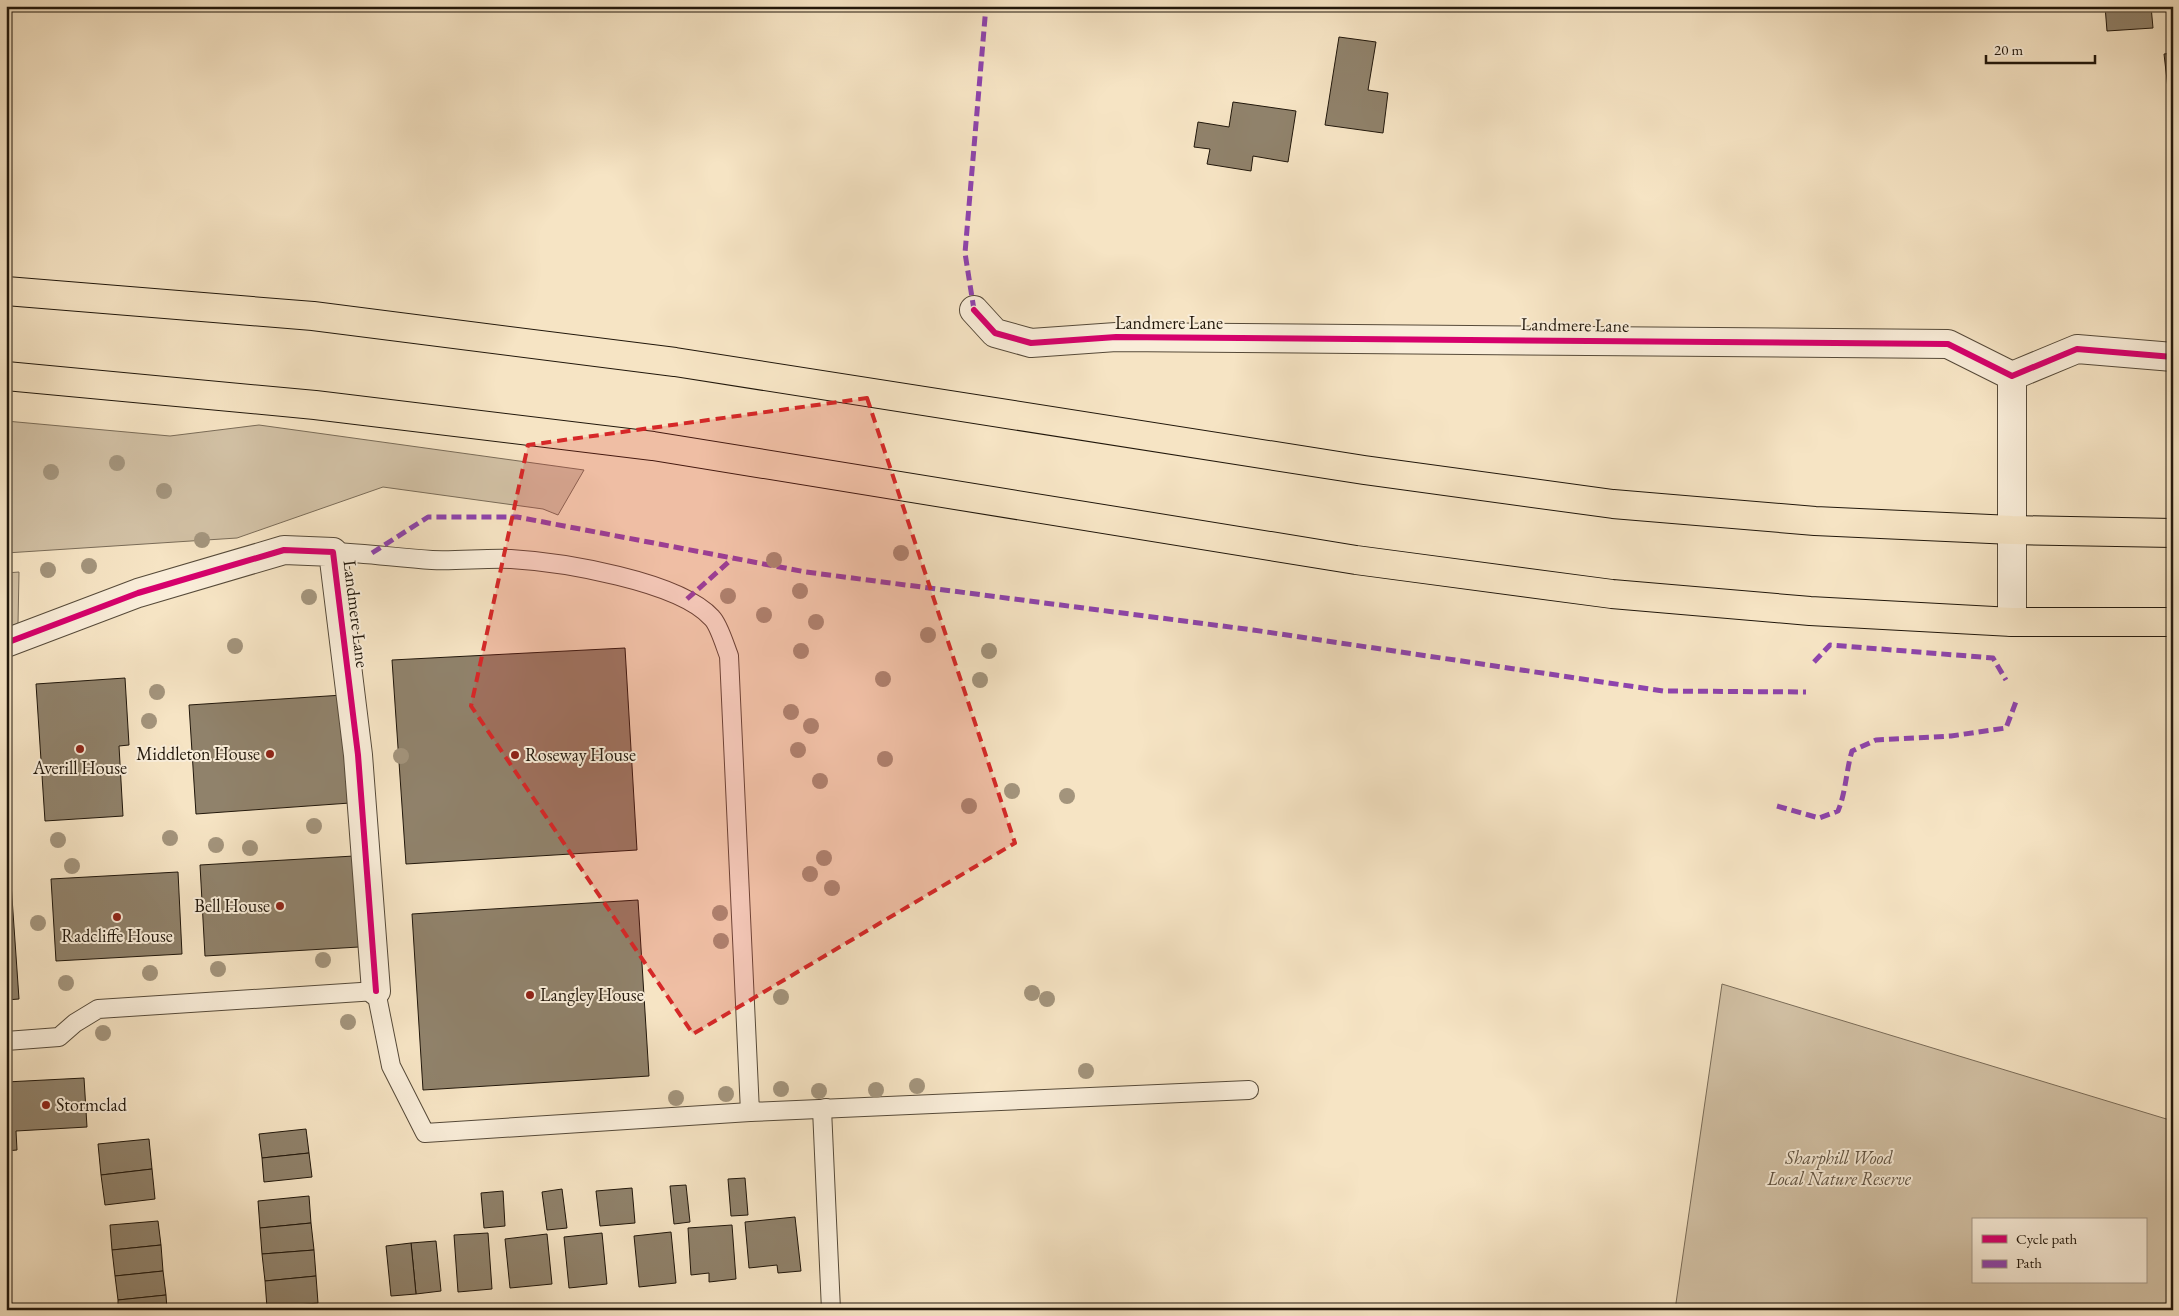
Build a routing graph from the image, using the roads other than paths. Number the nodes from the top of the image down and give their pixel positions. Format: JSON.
{"nodes":[{"id":1,"x":6,"y":291,"type":"edge"},
{"id":2,"x":974,"y":310,"type":"dead end"},
{"id":3,"x":2173,"y":357,"type":"edge"},
{"id":4,"x":6,"y":376,"type":"edge"},
{"id":5,"x":2012,"y":376,"type":"junction"},
{"id":6,"x":2012,"y":530,"type":"junction"},
{"id":7,"x":2173,"y":533,"type":"edge"},
{"id":8,"x":333,"y":552,"type":"junction"},
{"id":9,"x":2012,"y":622,"type":"junction"},
{"id":10,"x":2173,"y":622,"type":"edge"},
{"id":11,"x":6,"y":643,"type":"edge"},
{"id":12,"x":376,"y":991,"type":"junction"},
{"id":13,"x":6,"y":1040,"type":"edge"},
{"id":14,"x":1249,"y":1090,"type":"dead end"},
{"id":15,"x":826,"y":1108,"type":"junction"},
{"id":16,"x":750,"y":1112,"type":"junction"},
{"id":17,"x":831,"y":1310,"type":"edge"}],
"edges":[{"from":1,"to":6,"type":"highway"},
{"from":2,"to":5,"type":"street","name":"Landmere Lane"},
{"from":3,"to":5,"type":"street"},
{"from":4,"to":9,"type":"highway"},
{"from":5,"to":6,"type":"street"},
{"from":6,"to":7,"type":"highway"},
{"from":6,"to":9,"type":"street"},
{"from":8,"to":11,"type":"street","name":"Landmere Lane"},
{"from":8,"to":12,"type":"street","name":"Landmere Lane"},
{"from":8,"to":16,"type":"lane"},
{"from":9,"to":10,"type":"highway"},
{"from":12,"to":13,"type":"lane"},
{"from":12,"to":16,"type":"lane"},
{"from":14,"to":15,"type":"lane"},
{"from":15,"to":16,"type":"lane"},
{"from":15,"to":17,"type":"lane"}]}
